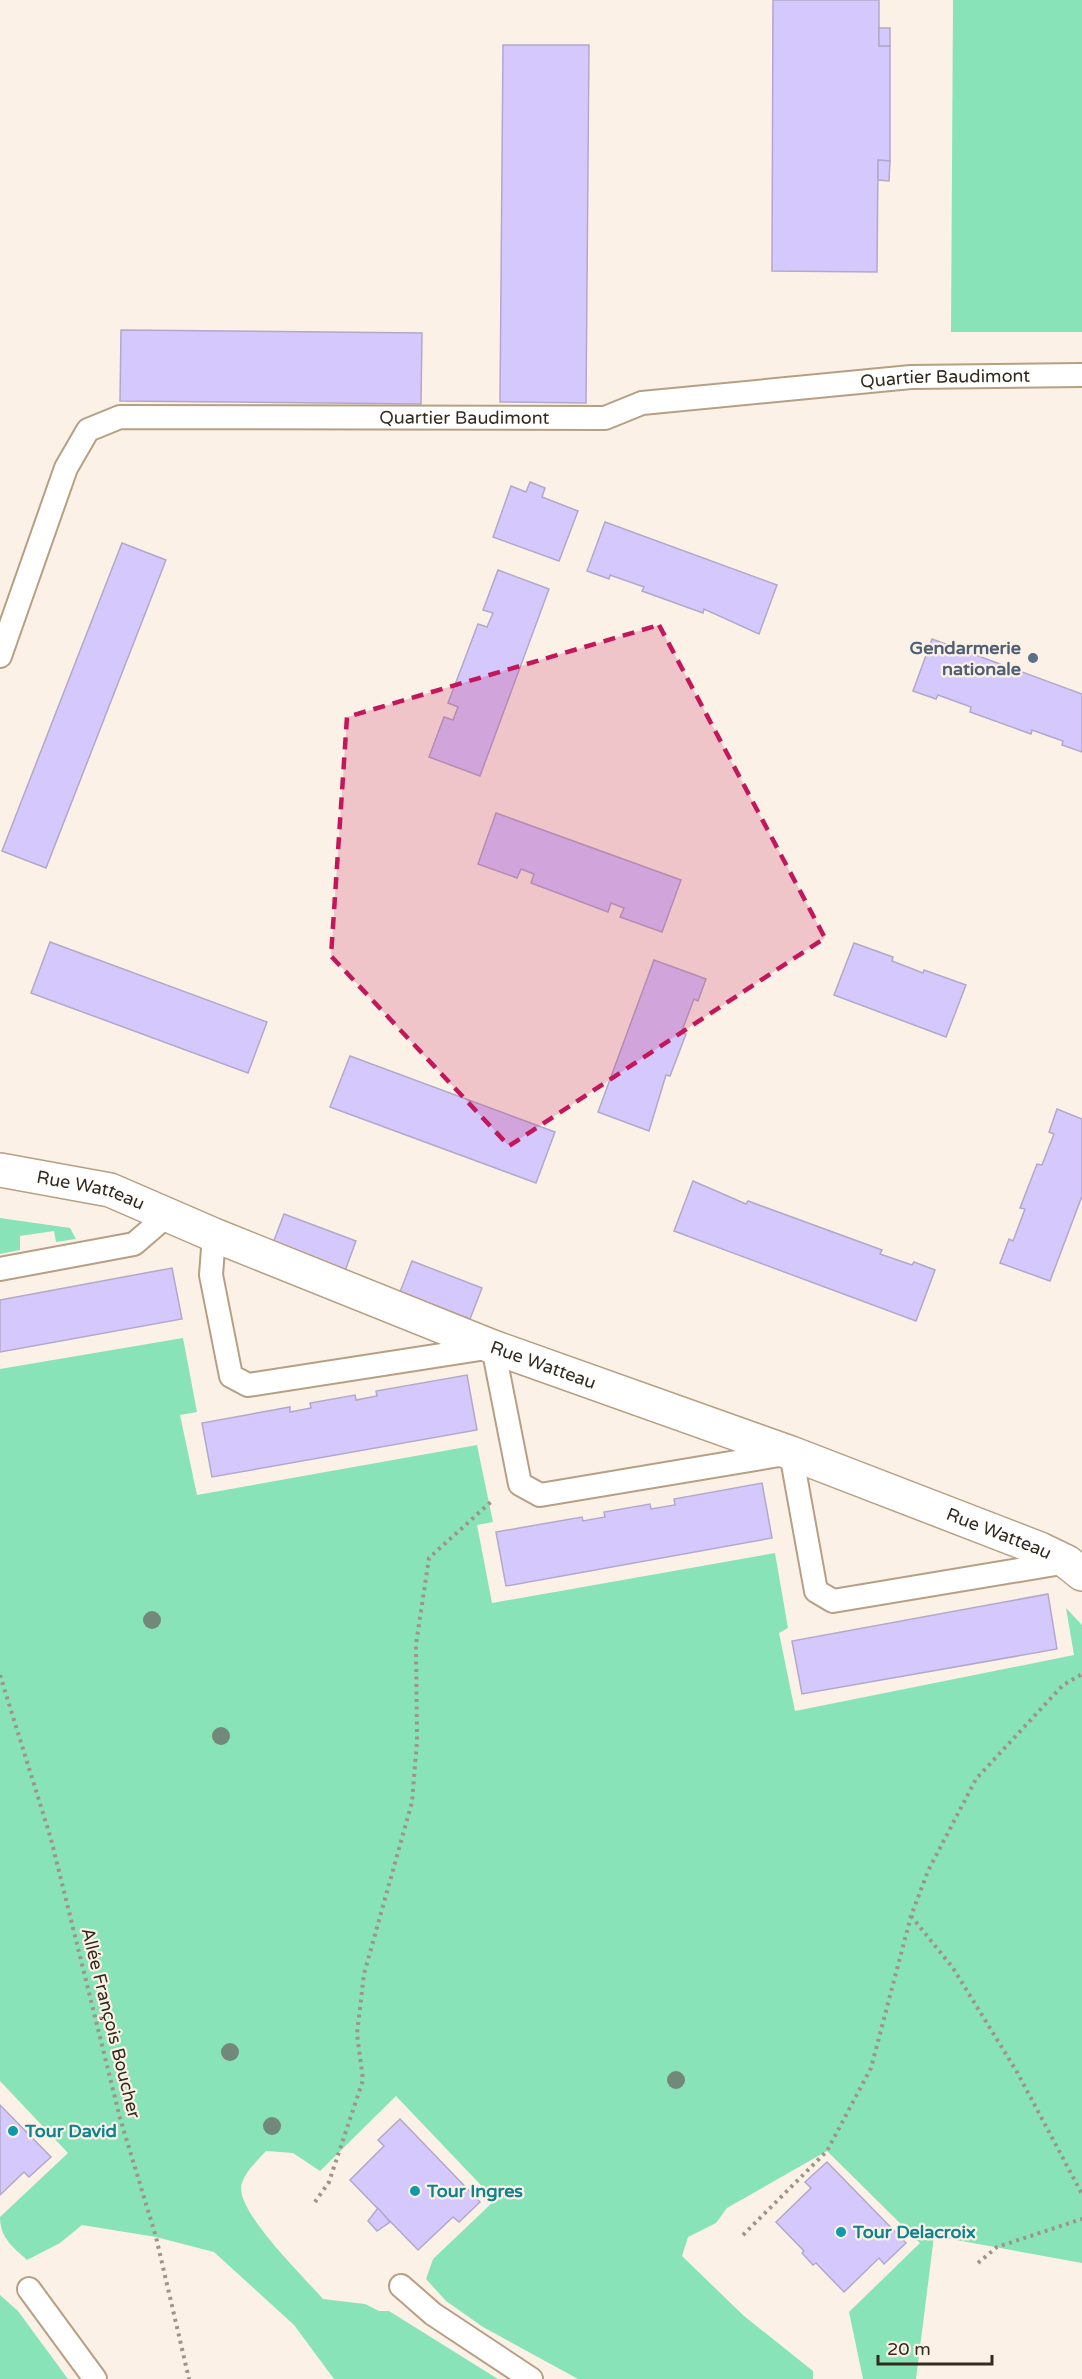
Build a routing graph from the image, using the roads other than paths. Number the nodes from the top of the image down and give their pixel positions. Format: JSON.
{"nodes":[{"id":1,"x":1082,"y":375,"type":"edge"},
{"id":2,"x":0,"y":656,"type":"edge"},
{"id":3,"x":0,"y":1170,"type":"edge"},
{"id":4,"x":170,"y":1213,"type":"junction"},
{"id":5,"x":214,"y":1235,"type":"junction"},
{"id":6,"x":0,"y":1269,"type":"edge"},
{"id":7,"x":492,"y":1347,"type":"junction"},
{"id":8,"x":791,"y":1453,"type":"junction"},
{"id":9,"x":1074,"y":1568,"type":"edge"},
{"id":10,"x":400,"y":2286,"type":"dead end"},
{"id":11,"x":29,"y":2289,"type":"dead end"},
{"id":12,"x":95,"y":2379,"type":"edge"},
{"id":13,"x":531,"y":2379,"type":"edge"}],
"edges":[{"from":1,"to":2,"type":"lane","name":"Quartier Baudimont"},
{"from":3,"to":4,"type":"street","name":"Rue Watteau"},
{"from":4,"to":5,"type":"street","name":"Rue Watteau"},
{"from":4,"to":6,"type":"lane"},
{"from":5,"to":7,"type":"street","name":"Rue Watteau"},
{"from":5,"to":7,"type":"lane"},
{"from":7,"to":8,"type":"street","name":"Rue Watteau"},
{"from":7,"to":8,"type":"lane"},
{"from":8,"to":9,"type":"street","name":"Rue Watteau"},
{"from":8,"to":9,"type":"lane"},
{"from":10,"to":13,"type":"lane"},
{"from":11,"to":12,"type":"lane"}]}
